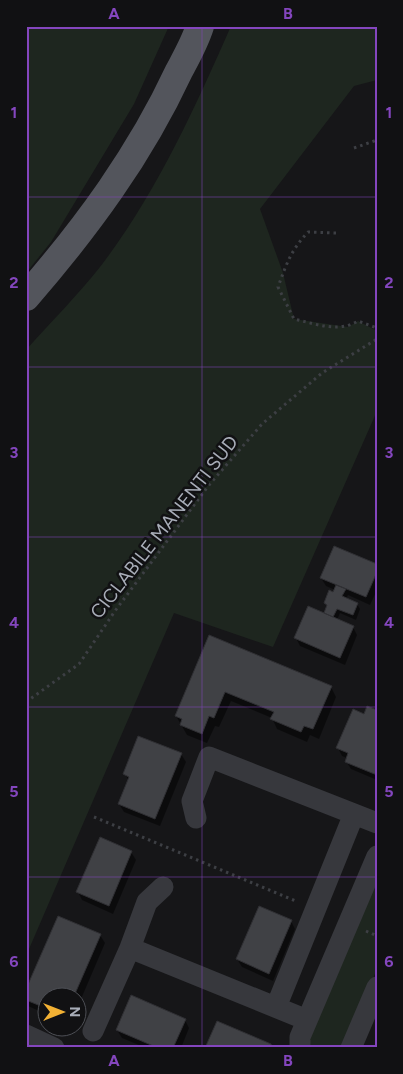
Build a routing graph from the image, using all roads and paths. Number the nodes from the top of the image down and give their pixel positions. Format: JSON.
{"nodes":[{"id":1,"x":200,"y":26,"type":"edge"},
{"id":2,"x":377,"y":140,"type":"edge"},
{"id":3,"x":354,"y":148,"type":"dead end"},
{"id":4,"x":336,"y":233,"type":"dead end"},
{"id":5,"x":26,"y":297,"type":"edge"},
{"id":6,"x":377,"y":328,"type":"edge"},
{"id":7,"x":377,"y":338,"type":"edge"},
{"id":8,"x":26,"y":702,"type":"edge"},
{"id":9,"x":354,"y":814,"type":"junction"},
{"id":10,"x":94,"y":817,"type":"dead end"},
{"id":11,"x":196,"y":818,"type":"dead end"},
{"id":12,"x":377,"y":823,"type":"edge"},
{"id":13,"x":377,"y":856,"type":"edge"},
{"id":14,"x":163,"y":887,"type":"dead end"},
{"id":15,"x":315,"y":910,"type":"junction"},
{"id":16,"x":348,"y":924,"type":"junction"},
{"id":17,"x":377,"y":936,"type":"edge"},
{"id":18,"x":130,"y":948,"type":"junction"},
{"id":19,"x":377,"y":987,"type":"edge"},
{"id":20,"x":276,"y":1007,"type":"junction"},
{"id":21,"x":308,"y":1020,"type":"junction"},
{"id":22,"x":93,"y":1031,"type":"dead end"},
{"id":23,"x":26,"y":1035,"type":"edge"},
{"id":24,"x":355,"y":1047,"type":"edge"},
{"id":25,"x":54,"y":1048,"type":"edge"},
{"id":26,"x":300,"y":1048,"type":"edge"}],
"edges":[{"from":1,"to":5,"type":"main road"},
{"from":2,"to":3,"type":"path"},
{"from":4,"to":6,"type":"path"},
{"from":7,"to":8,"type":"path","name":"CICLABILE MANENTI SUD"},
{"from":9,"to":11,"type":"street"},
{"from":9,"to":12,"type":"street"},
{"from":9,"to":15,"type":"street"},
{"from":10,"to":15,"type":"path"},
{"from":13,"to":16,"type":"street"},
{"from":14,"to":18,"type":"street"},
{"from":15,"to":20,"type":"street"},
{"from":16,"to":17,"type":"path"},
{"from":16,"to":21,"type":"street"},
{"from":18,"to":20,"type":"street"},
{"from":18,"to":22,"type":"street"},
{"from":19,"to":24,"type":"street"},
{"from":20,"to":21,"type":"street"},
{"from":21,"to":26,"type":"street"},
{"from":23,"to":25,"type":"street"}]}
